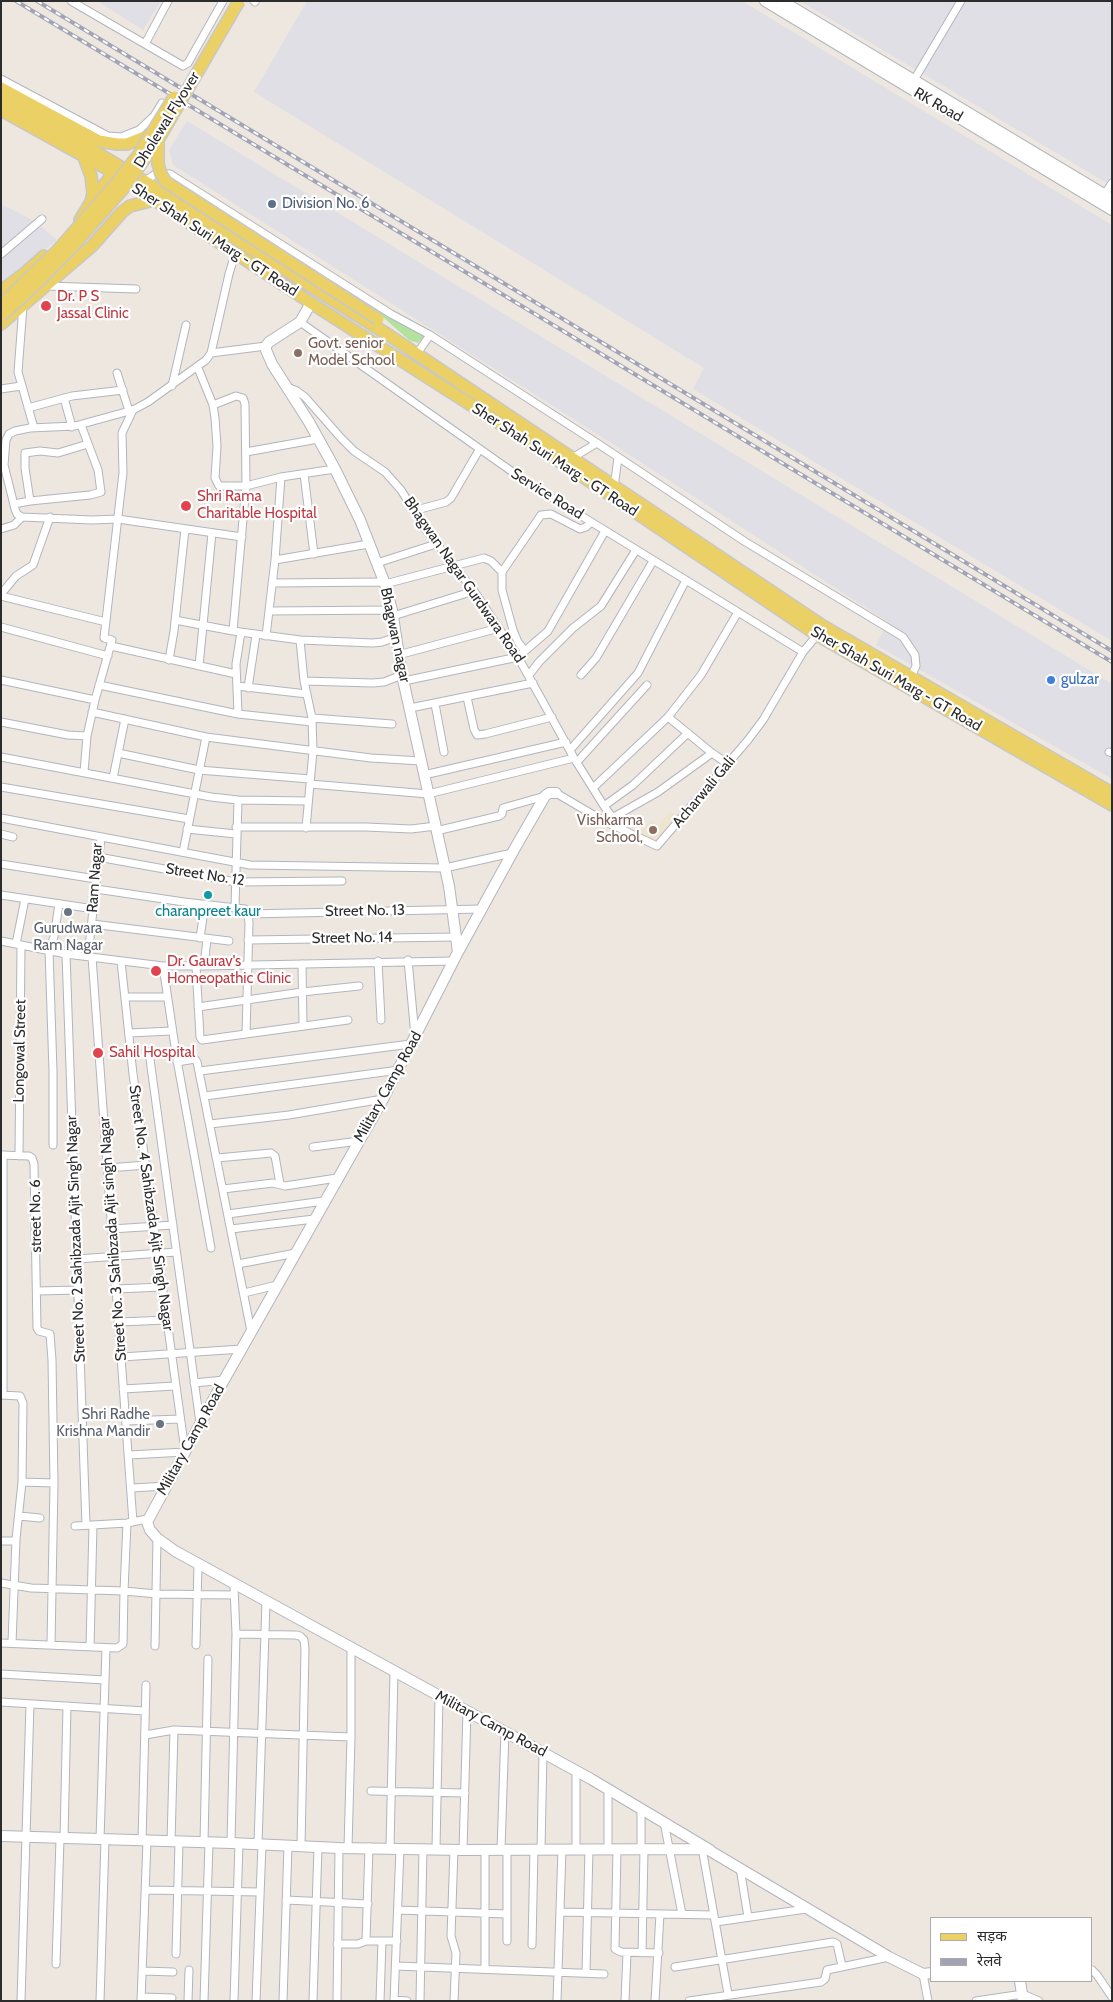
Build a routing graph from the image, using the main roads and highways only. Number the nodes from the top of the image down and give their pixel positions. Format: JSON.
{"nodes":[{"id":1,"x":231,"y":1,"type":"edge"},
{"id":2,"x":239,"y":1,"type":"edge"},
{"id":3,"x":1,"y":88,"type":"edge"},
{"id":4,"x":1,"y":98,"type":"edge"},
{"id":5,"x":1,"y":110,"type":"edge"},
{"id":6,"x":155,"y":137,"type":"junction"},
{"id":7,"x":84,"y":157,"type":"junction"},
{"id":8,"x":116,"y":169,"type":"junction"},
{"id":9,"x":142,"y":186,"type":"junction"},
{"id":10,"x":154,"y":200,"type":"junction"},
{"id":11,"x":91,"y":202,"type":"junction"},
{"id":12,"x":122,"y":212,"type":"junction"},
{"id":13,"x":1,"y":291,"type":"edge"},
{"id":14,"x":1,"y":304,"type":"edge"},
{"id":15,"x":1,"y":316,"type":"edge"},
{"id":16,"x":1,"y":324,"type":"edge"},
{"id":17,"x":390,"y":336,"type":"junction"},
{"id":18,"x":818,"y":634,"type":"junction"},
{"id":19,"x":1112,"y":793,"type":"edge"},
{"id":20,"x":1112,"y":806,"type":"edge"}],
"edges":[{"from":1,"to":6,"type":"main road","name":"Dholewal Flyover","bridge":true},
{"from":2,"to":6,"type":"main road","name":"Dholewal Flyover","bridge":true},
{"from":3,"to":6,"type":"main road"},
{"from":4,"to":8,"type":"main road","name":"Sher Shah Suri Marg - GT Road"},
{"from":5,"to":7,"type":"main road","name":"Sher Shah Suri Marg - GT Road"},
{"from":6,"to":14,"type":"main road","name":"Dholewal Flyover","bridge":true},
{"from":6,"to":15,"type":"main road","name":"Dholewal Flyover","bridge":true},
{"from":6,"to":17,"type":"main road","bridge":true},
{"from":7,"to":8,"type":"main road","name":"Sher Shah Suri Marg - GT Road"},
{"from":7,"to":11,"type":"main road"},
{"from":8,"to":9,"type":"main road","name":"Sher Shah Suri Marg - GT Road"},
{"from":8,"to":11,"type":"main road"},
{"from":9,"to":10,"type":"main road","name":"Sher Shah Suri Marg - GT Road"},
{"from":9,"to":12,"type":"main road"},
{"from":9,"to":17,"type":"main road","name":"Sher Shah Suri Marg - GT Road"},
{"from":10,"to":12,"type":"main road"},
{"from":10,"to":18,"type":"main road","name":"Sher Shah Suri Marg - GT Road"},
{"from":11,"to":13,"type":"main road"},
{"from":12,"to":16,"type":"main road"},
{"from":17,"to":18,"type":"main road","name":"Sher Shah Suri Marg - GT Road"},
{"from":18,"to":19,"type":"main road","name":"Sher Shah Suri Marg - GT Road"},
{"from":18,"to":20,"type":"main road","name":"Sher Shah Suri Marg - GT Road"}]}
